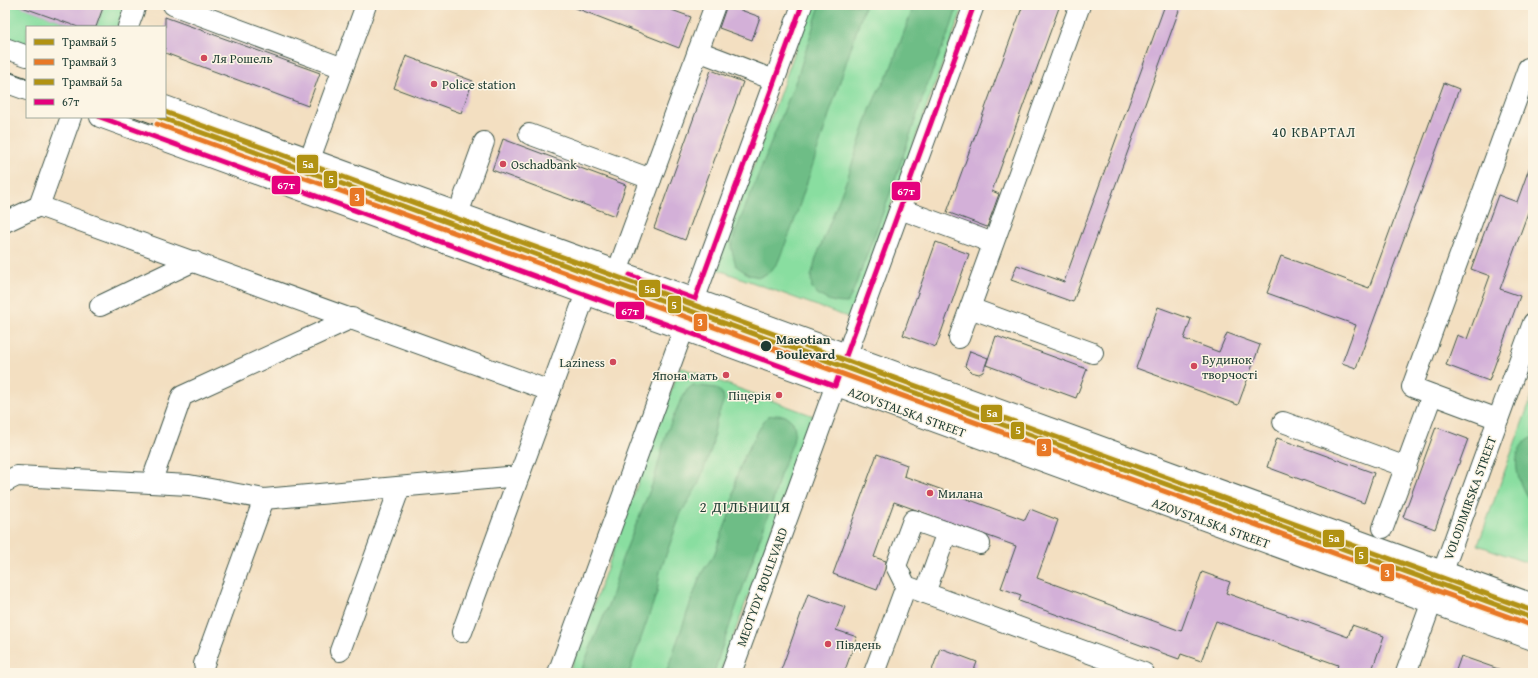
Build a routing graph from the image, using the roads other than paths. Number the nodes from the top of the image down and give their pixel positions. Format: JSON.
{"nodes":[{"id":1,"x":136,"y":5,"type":"edge"},
{"id":2,"x":173,"y":5,"type":"edge"},
{"id":3,"x":366,"y":5,"type":"edge"},
{"id":4,"x":802,"y":5,"type":"edge"},
{"id":5,"x":974,"y":5,"type":"edge"},
{"id":6,"x":1080,"y":5,"type":"edge"},
{"id":7,"x":709,"y":7,"type":"edge"},
{"id":8,"x":128,"y":26,"type":"edge"},
{"id":9,"x":5,"y":48,"type":"edge"},
{"id":10,"x":698,"y":51,"type":"junction"},
{"id":11,"x":26,"y":56,"type":"edge"},
{"id":12,"x":343,"y":68,"type":"junction"},
{"id":13,"x":1533,"y":70,"type":"edge"},
{"id":14,"x":774,"y":80,"type":"junction"},
{"id":15,"x":5,"y":82,"type":"edge"},
{"id":16,"x":26,"y":90,"type":"edge"},
{"id":17,"x":166,"y":106,"type":"edge"},
{"id":18,"x":71,"y":118,"type":"edge"},
{"id":19,"x":103,"y":118,"type":"edge"},
{"id":20,"x":528,"y":134,"type":"dead end"},
{"id":21,"x":484,"y":142,"type":"dead end"},
{"id":22,"x":310,"y":159,"type":"junction"},
{"id":23,"x":651,"y":179,"type":"junction"},
{"id":24,"x":298,"y":190,"type":"junction"},
{"id":25,"x":39,"y":206,"type":"junction"},
{"id":26,"x":900,"y":209,"type":"junction"},
{"id":27,"x":458,"y":213,"type":"junction"},
{"id":28,"x":5,"y":222,"type":"edge"},
{"id":29,"x":993,"y":243,"type":"junction"},
{"id":30,"x":447,"y":244,"type":"junction"},
{"id":31,"x":194,"y":262,"type":"junction"},
{"id":32,"x":597,"y":263,"type":"junction"},
{"id":33,"x":618,"y":271,"type":"junction"},
{"id":34,"x":586,"y":294,"type":"junction"},
{"id":35,"x":695,"y":299,"type":"junction"},
{"id":36,"x":606,"y":302,"type":"junction"},
{"id":37,"x":100,"y":306,"type":"dead end"},
{"id":38,"x":970,"y":308,"type":"junction"},
{"id":39,"x":352,"y":318,"type":"junction"},
{"id":40,"x":1533,"y":323,"type":"edge"},
{"id":41,"x":683,"y":330,"type":"junction"},
{"id":42,"x":959,"y":338,"type":"dead end"},
{"id":43,"x":1093,"y":353,"type":"dead end"},
{"id":44,"x":847,"y":354,"type":"junction"},
{"id":45,"x":836,"y":386,"type":"junction"},
{"id":46,"x":550,"y":391,"type":"junction"},
{"id":47,"x":1432,"y":395,"type":"junction"},
{"id":48,"x":1498,"y":419,"type":"junction"},
{"id":49,"x":1283,"y":422,"type":"dead end"},
{"id":50,"x":1406,"y":467,"type":"junction"},
{"id":51,"x":520,"y":476,"type":"junction"},
{"id":52,"x":5,"y":482,"type":"edge"},
{"id":53,"x":151,"y":483,"type":"junction"},
{"id":54,"x":400,"y":487,"type":"junction"},
{"id":55,"x":264,"y":499,"type":"junction"},
{"id":56,"x":1383,"y":528,"type":"dead end"},
{"id":57,"x":947,"y":532,"type":"junction"},
{"id":58,"x":980,"y":544,"type":"dead end"},
{"id":59,"x":1443,"y":571,"type":"junction"},
{"id":60,"x":906,"y":586,"type":"junction"},
{"id":61,"x":925,"y":593,"type":"junction"},
{"id":62,"x":1431,"y":603,"type":"junction"},
{"id":63,"x":1533,"y":604,"type":"edge"},
{"id":64,"x":462,"y":632,"type":"dead end"},
{"id":65,"x":1533,"y":640,"type":"edge"},
{"id":66,"x":340,"y":651,"type":"dead end"},
{"id":67,"x":204,"y":664,"type":"dead end"},
{"id":68,"x":558,"y":673,"type":"edge"},
{"id":69,"x":731,"y":673,"type":"edge"},
{"id":70,"x":874,"y":673,"type":"edge"},
{"id":71,"x":1144,"y":673,"type":"edge"},
{"id":72,"x":1406,"y":673,"type":"edge"}],
"edges":[{"from":1,"to":8,"type":"street"},
{"from":2,"to":12,"type":"street"},
{"from":3,"to":12,"type":"street"},
{"from":4,"to":14,"type":"street"},
{"from":5,"to":26,"type":"street","name":"MEOTYDY BOULEVARD"},
{"from":6,"to":29,"type":"street"},
{"from":7,"to":10,"type":"street"},
{"from":9,"to":11,"type":"street"},
{"from":10,"to":14,"type":"street"},
{"from":10,"to":23,"type":"street"},
{"from":12,"to":22,"type":"street"},
{"from":13,"to":47,"type":"street"},
{"from":14,"to":35,"type":"street"},
{"from":15,"to":16,"type":"street"},
{"from":17,"to":22,"type":"street"},
{"from":18,"to":25,"type":"street"},
{"from":19,"to":24,"type":"street","name":"AZOVSTALSKA STREET"},
{"from":20,"to":23,"type":"street"},
{"from":21,"to":27,"type":"street"},
{"from":22,"to":24,"type":"street"},
{"from":22,"to":27,"type":"street"},
{"from":23,"to":33,"type":"street"},
{"from":24,"to":30,"type":"street","name":"AZOVSTALSKA STREET"},
{"from":25,"to":28,"type":"street"},
{"from":25,"to":31,"type":"street"},
{"from":26,"to":29,"type":"street"},
{"from":26,"to":44,"type":"street","name":"MEOTYDY BOULEVARD"},
{"from":27,"to":30,"type":"street"},
{"from":27,"to":32,"type":"street"},
{"from":29,"to":38,"type":"street"},
{"from":30,"to":34,"type":"street","name":"AZOVSTALSKA STREET"},
{"from":31,"to":37,"type":"street"},
{"from":31,"to":39,"type":"street"},
{"from":32,"to":33,"type":"street"},
{"from":32,"to":34,"type":"street"},
{"from":33,"to":35,"type":"street"},
{"from":33,"to":36,"type":"street"},
{"from":34,"to":36,"type":"street","name":"AZOVSTALSKA STREET"},
{"from":34,"to":46,"type":"street"},
{"from":35,"to":41,"type":"street"},
{"from":35,"to":44,"type":"street"},
{"from":36,"to":41,"type":"street","name":"AZOVSTALSKA STREET"},
{"from":38,"to":42,"type":"street"},
{"from":38,"to":43,"type":"street"},
{"from":39,"to":46,"type":"street"},
{"from":39,"to":53,"type":"street"},
{"from":40,"to":48,"type":"street","name":"VOLODIMIRSKA STREET"},
{"from":41,"to":45,"type":"street","name":"AZOVSTALSKA STREET"},
{"from":41,"to":68,"type":"street"},
{"from":44,"to":45,"type":"street","name":"MEOTYDY BOULEVARD"},
{"from":44,"to":59,"type":"street"},
{"from":45,"to":62,"type":"street","name":"AZOVSTALSKA STREET"},
{"from":45,"to":69,"type":"street","name":"MEOTYDY BOULEVARD"},
{"from":46,"to":51,"type":"street"},
{"from":47,"to":48,"type":"street"},
{"from":47,"to":50,"type":"street"},
{"from":48,"to":59,"type":"street","name":"VOLODIMIRSKA STREET"},
{"from":49,"to":50,"type":"street"},
{"from":50,"to":56,"type":"street"},
{"from":51,"to":54,"type":"street"},
{"from":51,"to":64,"type":"street"},
{"from":52,"to":53,"type":"street"},
{"from":53,"to":55,"type":"street"},
{"from":54,"to":55,"type":"street"},
{"from":54,"to":66,"type":"street"},
{"from":55,"to":67,"type":"street"},
{"from":57,"to":58,"type":"street"},
{"from":57,"to":60,"type":"street"},
{"from":57,"to":61,"type":"street"},
{"from":59,"to":62,"type":"street","name":"VOLODIMIRSKA STREET"},
{"from":59,"to":63,"type":"street"},
{"from":60,"to":61,"type":"street"},
{"from":60,"to":70,"type":"street"},
{"from":61,"to":71,"type":"street"},
{"from":62,"to":65,"type":"street","name":"AZOVSTALSKA STREET"},
{"from":62,"to":72,"type":"street","name":"VOLODIMIRSKA STREET"}]}
